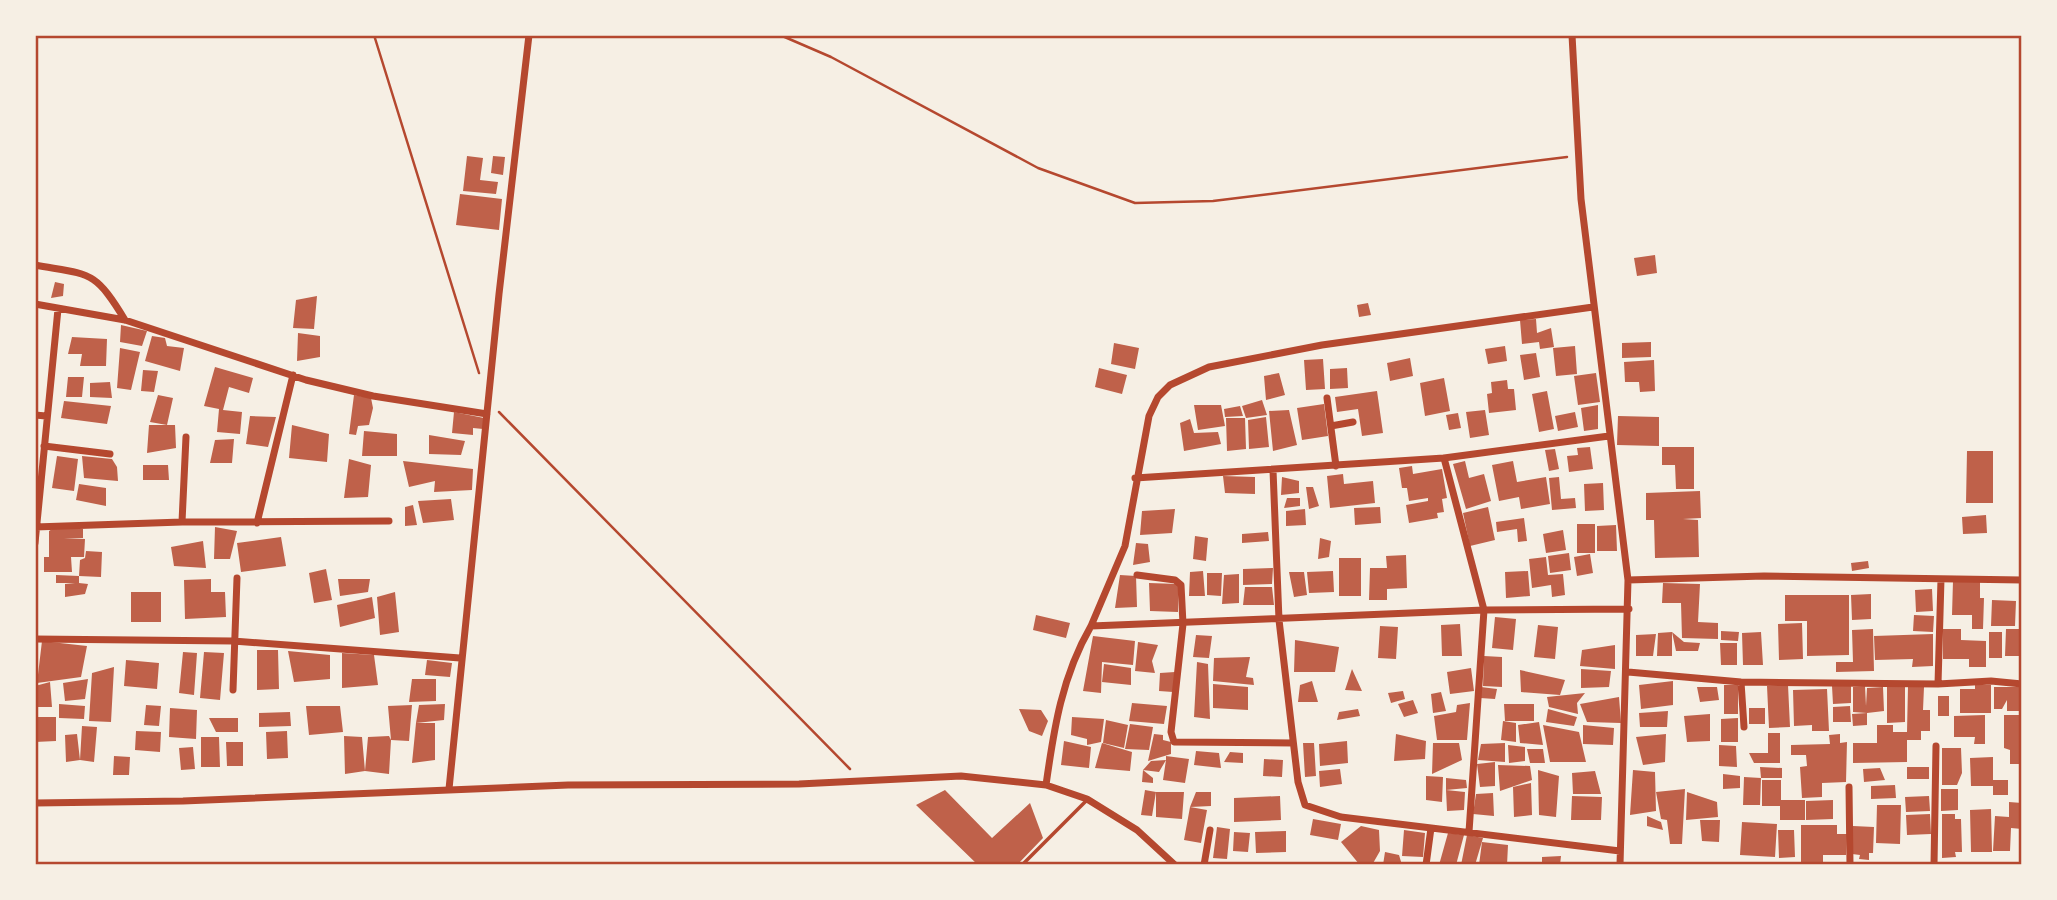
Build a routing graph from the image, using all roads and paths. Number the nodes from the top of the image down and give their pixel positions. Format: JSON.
{"nodes":[{"id":1,"x":374,"y":35,"type":"edge"},
{"id":2,"x":529,"y":35,"type":"edge"},
{"id":3,"x":780,"y":35,"type":"edge"},
{"id":4,"x":1572,"y":35,"type":"edge"},
{"id":5,"x":1577,"y":156,"type":"junction"},
{"id":6,"x":35,"y":265,"type":"edge"},
{"id":7,"x":35,"y":304,"type":"edge"},
{"id":8,"x":1593,"y":307,"type":"junction"},
{"id":9,"x":58,"y":309,"type":"junction"},
{"id":10,"x":125,"y":320,"type":"junction"},
{"id":11,"x":480,"y":373,"type":"dead end"},
{"id":12,"x":293,"y":375,"type":"junction"},
{"id":13,"x":1327,"y":398,"type":"dead end"},
{"id":14,"x":488,"y":400,"type":"junction"},
{"id":15,"x":487,"y":414,"type":"junction"},
{"id":16,"x":35,"y":415,"type":"edge"},
{"id":17,"x":46,"y":416,"type":"junction"},
{"id":18,"x":1353,"y":422,"type":"dead end"},
{"id":19,"x":1332,"y":426,"type":"junction"},
{"id":20,"x":1609,"y":436,"type":"junction"},
{"id":21,"x":186,"y":437,"type":"dead end"},
{"id":22,"x":44,"y":446,"type":"junction"},
{"id":23,"x":110,"y":454,"type":"dead end"},
{"id":24,"x":1444,"y":458,"type":"junction"},
{"id":25,"x":1336,"y":466,"type":"junction"},
{"id":26,"x":1273,"y":470,"type":"junction"},
{"id":27,"x":1135,"y":478,"type":"junction"},
{"id":28,"x":389,"y":521,"type":"dead end"},
{"id":29,"x":182,"y":522,"type":"junction"},
{"id":30,"x":257,"y":523,"type":"junction"},
{"id":31,"x":36,"y":528,"type":"edge"},
{"id":32,"x":35,"y":543,"type":"edge"},
{"id":33,"x":1137,"y":575,"type":"dead end"},
{"id":34,"x":237,"y":578,"type":"dead end"},
{"id":35,"x":1941,"y":579,"type":"junction"},
{"id":36,"x":1628,"y":580,"type":"junction"},
{"id":37,"x":2022,"y":580,"type":"edge"},
{"id":38,"x":1629,"y":609,"type":"junction"},
{"id":39,"x":1484,"y":610,"type":"junction"},
{"id":40,"x":1279,"y":620,"type":"junction"},
{"id":41,"x":1183,"y":624,"type":"junction"},
{"id":42,"x":1091,"y":626,"type":"junction"},
{"id":43,"x":35,"y":639,"type":"edge"},
{"id":44,"x":233,"y":641,"type":"junction"},
{"id":45,"x":460,"y":658,"type":"junction"},
{"id":46,"x":1628,"y":672,"type":"junction"},
{"id":47,"x":1741,"y":682,"type":"junction"},
{"id":48,"x":1938,"y":684,"type":"junction"},
{"id":49,"x":2022,"y":684,"type":"edge"},
{"id":50,"x":233,"y":690,"type":"dead end"},
{"id":51,"x":1744,"y":727,"type":"dead end"},
{"id":52,"x":1293,"y":743,"type":"junction"},
{"id":53,"x":1936,"y":746,"type":"dead end"},
{"id":54,"x":862,"y":782,"type":"junction"},
{"id":55,"x":1046,"y":785,"type":"junction"},
{"id":56,"x":1849,"y":788,"type":"dead end"},
{"id":57,"x":449,"y":789,"type":"junction"},
{"id":58,"x":1087,"y":799,"type":"junction"},
{"id":59,"x":35,"y":803,"type":"edge"},
{"id":60,"x":1431,"y":828,"type":"junction"},
{"id":61,"x":1210,"y":830,"type":"dead end"},
{"id":62,"x":1469,"y":832,"type":"junction"},
{"id":63,"x":1620,"y":851,"type":"junction"},
{"id":64,"x":1023,"y":865,"type":"edge"},
{"id":65,"x":1175,"y":865,"type":"edge"},
{"id":66,"x":1204,"y":865,"type":"edge"},
{"id":67,"x":1426,"y":865,"type":"edge"},
{"id":68,"x":1620,"y":865,"type":"edge"},
{"id":69,"x":1850,"y":865,"type":"edge"},
{"id":70,"x":1934,"y":865,"type":"edge"}],
"edges":[{"from":1,"to":11,"type":"path"},
{"from":2,"to":14,"type":"street"},
{"from":3,"to":5,"type":"path"},
{"from":4,"to":5,"type":"street"},
{"from":5,"to":8,"type":"street"},
{"from":6,"to":10,"type":"street"},
{"from":7,"to":9,"type":"street"},
{"from":8,"to":20,"type":"street"},
{"from":8,"to":27,"type":"street"},
{"from":9,"to":10,"type":"street"},
{"from":9,"to":17,"type":"street"},
{"from":10,"to":12,"type":"street"},
{"from":12,"to":15,"type":"street"},
{"from":12,"to":30,"type":"street"},
{"from":13,"to":19,"type":"street"},
{"from":14,"to":15,"type":"street"},
{"from":14,"to":54,"type":"path"},
{"from":15,"to":45,"type":"street"},
{"from":16,"to":17,"type":"street"},
{"from":17,"to":22,"type":"street"},
{"from":18,"to":19,"type":"street"},
{"from":19,"to":25,"type":"street"},
{"from":20,"to":24,"type":"street"},
{"from":20,"to":36,"type":"street"},
{"from":21,"to":29,"type":"street"},
{"from":22,"to":23,"type":"street"},
{"from":22,"to":31,"type":"street"},
{"from":24,"to":25,"type":"street"},
{"from":24,"to":39,"type":"street"},
{"from":25,"to":26,"type":"street"},
{"from":26,"to":27,"type":"street"},
{"from":26,"to":40,"type":"street"},
{"from":27,"to":42,"type":"street"},
{"from":28,"to":30,"type":"street"},
{"from":29,"to":30,"type":"street"},
{"from":29,"to":31,"type":"street"},
{"from":31,"to":32,"type":"street"},
{"from":33,"to":41,"type":"street"},
{"from":34,"to":44,"type":"street"},
{"from":35,"to":36,"type":"street"},
{"from":35,"to":37,"type":"street"},
{"from":35,"to":48,"type":"street"},
{"from":36,"to":38,"type":"street"},
{"from":38,"to":39,"type":"street"},
{"from":38,"to":46,"type":"street"},
{"from":39,"to":40,"type":"street"},
{"from":39,"to":62,"type":"street"},
{"from":40,"to":41,"type":"street"},
{"from":40,"to":52,"type":"street"},
{"from":41,"to":42,"type":"street"},
{"from":41,"to":52,"type":"street"},
{"from":42,"to":55,"type":"street"},
{"from":43,"to":44,"type":"street"},
{"from":44,"to":45,"type":"street"},
{"from":44,"to":50,"type":"street"},
{"from":45,"to":57,"type":"street"},
{"from":46,"to":47,"type":"street"},
{"from":46,"to":63,"type":"street"},
{"from":47,"to":48,"type":"street"},
{"from":47,"to":51,"type":"street"},
{"from":48,"to":49,"type":"street"},
{"from":52,"to":60,"type":"street"},
{"from":53,"to":70,"type":"street"},
{"from":54,"to":55,"type":"street"},
{"from":54,"to":57,"type":"street"},
{"from":55,"to":58,"type":"street"},
{"from":56,"to":69,"type":"street"},
{"from":57,"to":59,"type":"street"},
{"from":58,"to":64,"type":"lane"},
{"from":58,"to":65,"type":"street"},
{"from":60,"to":62,"type":"street"},
{"from":60,"to":67,"type":"street"},
{"from":61,"to":66,"type":"street"},
{"from":62,"to":63,"type":"street"},
{"from":63,"to":68,"type":"street"}]}
